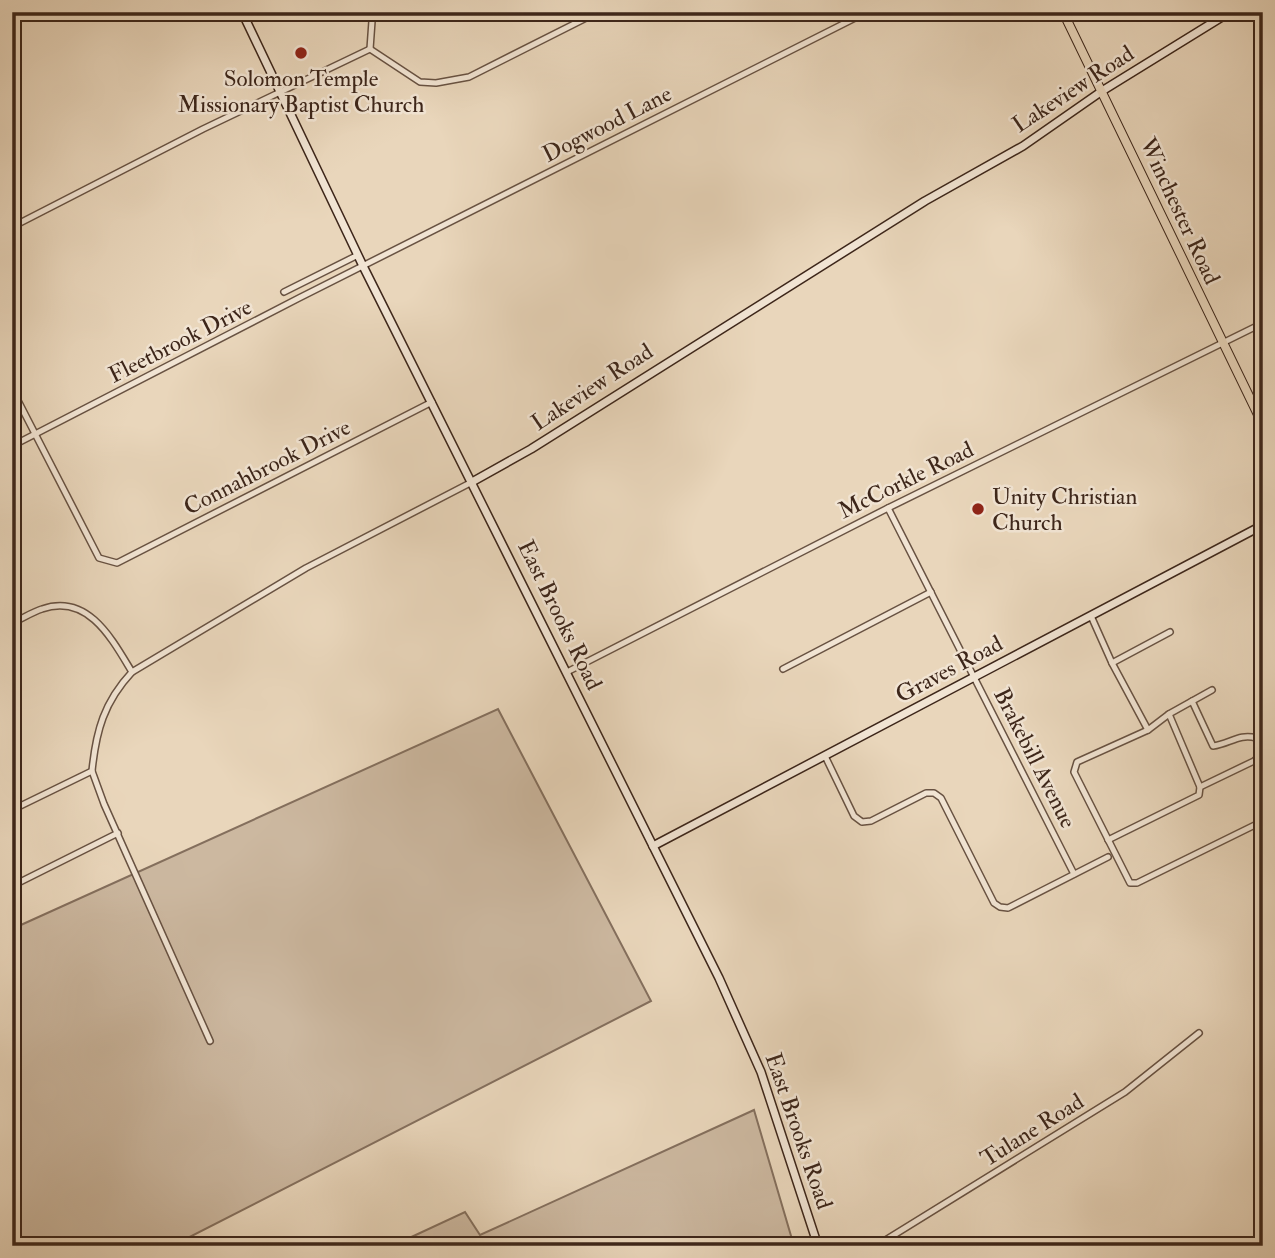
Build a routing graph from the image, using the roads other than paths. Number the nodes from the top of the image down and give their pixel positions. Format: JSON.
{"nodes":[{"id":1,"x":242,"y":12,"type":"edge"},
{"id":2,"x":375,"y":12,"type":"edge"},
{"id":3,"x":598,"y":12,"type":"edge"},
{"id":4,"x":867,"y":12,"type":"edge"},
{"id":5,"x":1063,"y":12,"type":"edge"},
{"id":6,"x":1230,"y":12,"type":"edge"},
{"id":7,"x":370,"y":49,"type":"junction"},
{"id":8,"x":1102,"y":91,"type":"junction"},
{"id":9,"x":280,"y":92,"type":"junction"},
{"id":10,"x":12,"y":227,"type":"edge"},
{"id":11,"x":358,"y":255,"type":"junction"},
{"id":12,"x":338,"y":265,"type":"junction"},
{"id":13,"x":363,"y":266,"type":"junction"},
{"id":14,"x":344,"y":276,"type":"junction"},
{"id":15,"x":284,"y":292,"type":"dead end"},
{"id":16,"x":1263,"y":323,"type":"edge"},
{"id":17,"x":1223,"y":344,"type":"junction"},
{"id":18,"x":12,"y":389,"type":"edge"},
{"id":19,"x":432,"y":402,"type":"junction"},
{"id":20,"x":1263,"y":425,"type":"edge"},
{"id":21,"x":36,"y":434,"type":"junction"},
{"id":22,"x":12,"y":446,"type":"edge"},
{"id":23,"x":472,"y":482,"type":"junction"},
{"id":24,"x":888,"y":508,"type":"junction"},
{"id":25,"x":1263,"y":525,"type":"edge"},
{"id":26,"x":931,"y":592,"type":"junction"},
{"id":27,"x":1091,"y":616,"type":"junction"},
{"id":28,"x":12,"y":623,"type":"edge"},
{"id":29,"x":1170,"y":632,"type":"dead end"},
{"id":30,"x":1112,"y":663,"type":"junction"},
{"id":31,"x":783,"y":669,"type":"dead end"},
{"id":32,"x":132,"y":672,"type":"junction"},
{"id":33,"x":567,"y":672,"type":"junction"},
{"id":34,"x":974,"y":677,"type":"junction"},
{"id":35,"x":1212,"y":690,"type":"dead end"},
{"id":36,"x":1192,"y":701,"type":"junction"},
{"id":37,"x":1169,"y":714,"type":"junction"},
{"id":38,"x":1148,"y":730,"type":"junction"},
{"id":39,"x":825,"y":756,"type":"junction"},
{"id":40,"x":92,"y":771,"type":"junction"},
{"id":41,"x":1200,"y":787,"type":"junction"},
{"id":42,"x":12,"y":810,"type":"edge"},
{"id":43,"x":1263,"y":821,"type":"edge"},
{"id":44,"x":118,"y":833,"type":"junction"},
{"id":45,"x":1108,"y":840,"type":"junction"},
{"id":46,"x":653,"y":846,"type":"junction"},
{"id":47,"x":1108,"y":858,"type":"dead end"},
{"id":48,"x":1074,"y":874,"type":"junction"},
{"id":49,"x":12,"y":886,"type":"edge"},
{"id":50,"x":1199,"y":1033,"type":"dead end"},
{"id":51,"x":210,"y":1041,"type":"dead end"},
{"id":52,"x":818,"y":1246,"type":"edge"},
{"id":53,"x":876,"y":1246,"type":"edge"}],
"edges":[{"from":1,"to":9,"type":"street","name":"East Brooks Road"},
{"from":2,"to":7,"type":"street"},
{"from":3,"to":7,"type":"street"},
{"from":4,"to":13,"type":"street","name":"Dogwood Lane"},
{"from":5,"to":8,"type":"main road","name":"Winchester Road"},
{"from":6,"to":8,"type":"street","name":"Lakeview Road"},
{"from":7,"to":9,"type":"street"},
{"from":8,"to":17,"type":"main road","name":"Winchester Road"},
{"from":8,"to":23,"type":"street","name":"Lakeview Road"},
{"from":9,"to":10,"type":"street"},
{"from":9,"to":11,"type":"street","name":"East Brooks Road"},
{"from":11,"to":12,"type":"street"},
{"from":11,"to":13,"type":"street","name":"East Brooks Road"},
{"from":12,"to":14,"type":"street"},
{"from":12,"to":15,"type":"street"},
{"from":13,"to":14,"type":"street","name":"Fleetbrook Drive"},
{"from":13,"to":19,"type":"street","name":"East Brooks Road"},
{"from":14,"to":21,"type":"street","name":"Fleetbrook Drive"},
{"from":16,"to":17,"type":"street","name":"McCorkle Road"},
{"from":17,"to":20,"type":"main road","name":"Winchester Road"},
{"from":17,"to":24,"type":"street","name":"McCorkle Road"},
{"from":18,"to":21,"type":"street"},
{"from":19,"to":21,"type":"street","name":"Connahbrook Drive"},
{"from":19,"to":23,"type":"street","name":"East Brooks Road"},
{"from":21,"to":22,"type":"street","name":"Fleetbrook Drive"},
{"from":23,"to":32,"type":"street","name":"Lakeview Road"},
{"from":23,"to":33,"type":"street","name":"East Brooks Road"},
{"from":24,"to":26,"type":"street","name":"Brakebill Avenue"},
{"from":24,"to":33,"type":"street","name":"McCorkle Road"},
{"from":25,"to":27,"type":"street","name":"Graves Road"},
{"from":26,"to":31,"type":"street"},
{"from":26,"to":34,"type":"street","name":"Brakebill Avenue"},
{"from":27,"to":30,"type":"street"},
{"from":27,"to":34,"type":"street","name":"Graves Road"},
{"from":28,"to":32,"type":"street"},
{"from":29,"to":30,"type":"street"},
{"from":30,"to":38,"type":"street"},
{"from":32,"to":40,"type":"street","name":"Lakeview Road"},
{"from":33,"to":46,"type":"street","name":"East Brooks Road"},
{"from":34,"to":39,"type":"street","name":"Graves Road"},
{"from":34,"to":48,"type":"street","name":"Brakebill Avenue"},
{"from":35,"to":36,"type":"street"},
{"from":36,"to":37,"type":"street"},
{"from":36,"to":41,"type":"street"},
{"from":37,"to":38,"type":"street"},
{"from":37,"to":41,"type":"street"},
{"from":38,"to":45,"type":"street"},
{"from":39,"to":46,"type":"street","name":"Graves Road"},
{"from":39,"to":48,"type":"street"},
{"from":40,"to":42,"type":"street"},
{"from":40,"to":44,"type":"street"},
{"from":41,"to":45,"type":"street"},
{"from":43,"to":45,"type":"street"},
{"from":44,"to":49,"type":"street"},
{"from":44,"to":51,"type":"street"},
{"from":46,"to":52,"type":"street","name":"East Brooks Road"},
{"from":47,"to":48,"type":"street"},
{"from":50,"to":53,"type":"street","name":"Tulane Road"}]}
